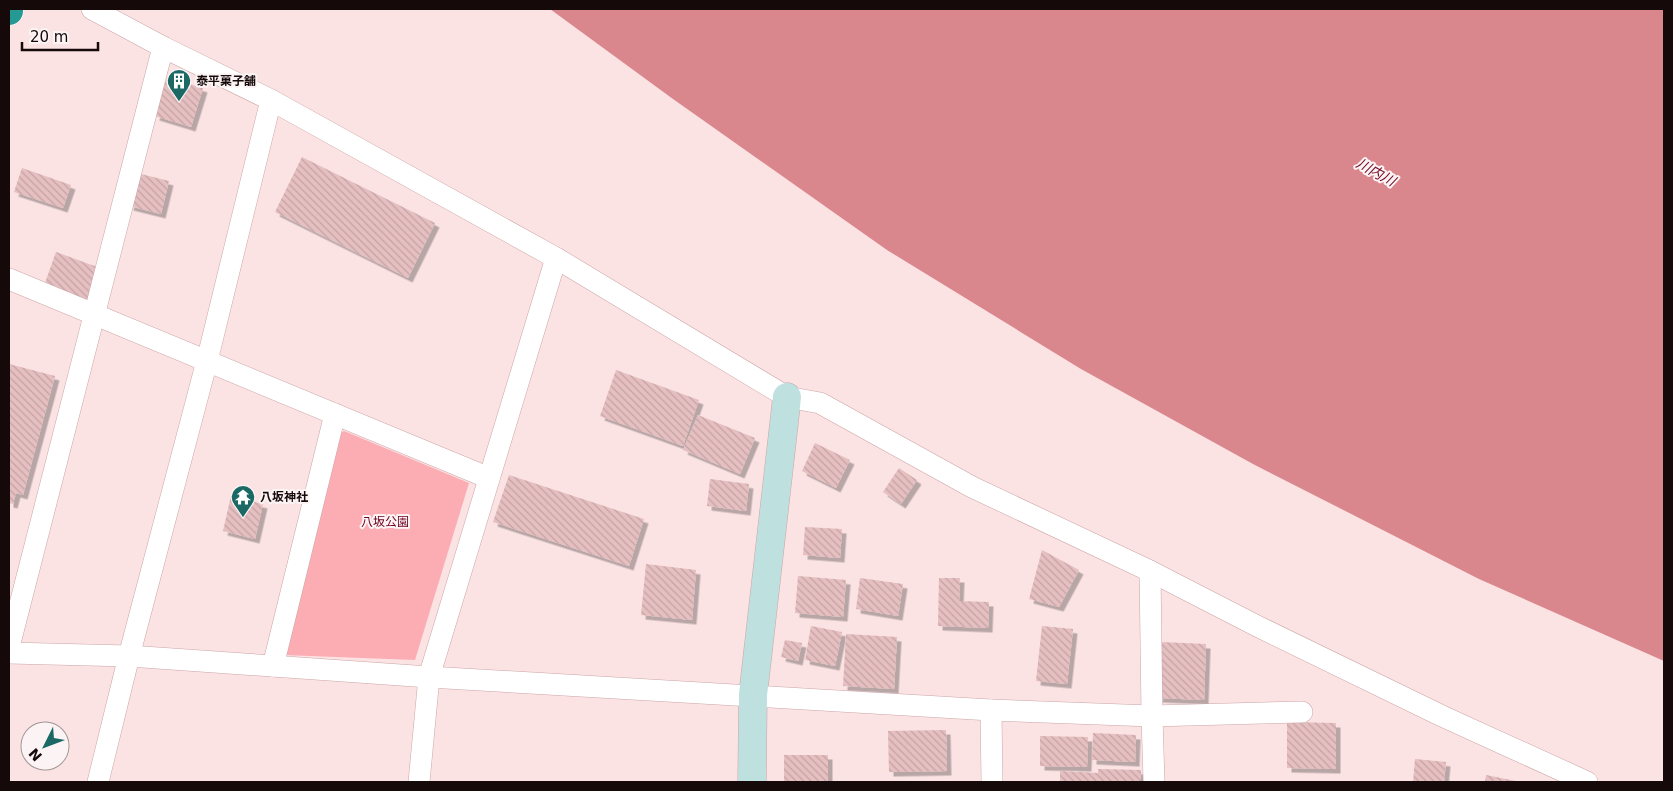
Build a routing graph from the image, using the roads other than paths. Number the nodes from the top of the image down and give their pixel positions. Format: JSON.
{"nodes":[{"id":1,"x":92,"y":9,"type":"edge"},
{"id":2,"x":163,"y":47,"type":"junction"},
{"id":3,"x":271,"y":100,"type":"junction"},
{"id":4,"x":556,"y":258,"type":"junction"},
{"id":5,"x":9,"y":278,"type":"edge"},
{"id":6,"x":94,"y":314,"type":"junction"},
{"id":7,"x":207,"y":361,"type":"junction"},
{"id":8,"x":787,"y":397,"type":"junction"},
{"id":9,"x":335,"y":414,"type":"junction"},
{"id":10,"x":489,"y":478,"type":"junction"},
{"id":11,"x":1150,"y":571,"type":"junction"},
{"id":12,"x":9,"y":647,"type":"edge"},
{"id":13,"x":9,"y":653,"type":"edge"},
{"id":14,"x":129,"y":656,"type":"junction"},
{"id":15,"x":273,"y":666,"type":"junction"},
{"id":16,"x":429,"y":677,"type":"junction"},
{"id":17,"x":753,"y":695,"type":"junction"},
{"id":18,"x":991,"y":710,"type":"junction"},
{"id":19,"x":1302,"y":712,"type":"dead end"},
{"id":20,"x":1152,"y":716,"type":"junction"},
{"id":21,"x":98,"y":782,"type":"edge"},
{"id":22,"x":419,"y":782,"type":"edge"},
{"id":23,"x":752,"y":782,"type":"edge"},
{"id":24,"x":992,"y":782,"type":"edge"},
{"id":25,"x":1154,"y":782,"type":"edge"},
{"id":26,"x":1587,"y":782,"type":"edge"}],
"edges":[{"from":1,"to":2,"type":"street"},
{"from":2,"to":3,"type":"street"},
{"from":2,"to":6,"type":"street"},
{"from":3,"to":4,"type":"street"},
{"from":3,"to":7,"type":"street"},
{"from":4,"to":8,"type":"street"},
{"from":4,"to":10,"type":"street"},
{"from":5,"to":6,"type":"street"},
{"from":6,"to":7,"type":"street"},
{"from":6,"to":12,"type":"street"},
{"from":7,"to":9,"type":"street"},
{"from":7,"to":14,"type":"street"},
{"from":8,"to":11,"type":"street"},
{"from":8,"to":17,"type":"street"},
{"from":9,"to":10,"type":"street"},
{"from":9,"to":15,"type":"street"},
{"from":10,"to":16,"type":"street"},
{"from":11,"to":20,"type":"street"},
{"from":11,"to":26,"type":"street"},
{"from":13,"to":14,"type":"street"},
{"from":14,"to":15,"type":"street"},
{"from":14,"to":21,"type":"street"},
{"from":15,"to":16,"type":"street"},
{"from":16,"to":17,"type":"street"},
{"from":16,"to":22,"type":"street"},
{"from":17,"to":18,"type":"street"},
{"from":17,"to":23,"type":"street"},
{"from":18,"to":20,"type":"street"},
{"from":18,"to":24,"type":"street"},
{"from":19,"to":20,"type":"street"},
{"from":20,"to":25,"type":"street"}]}
